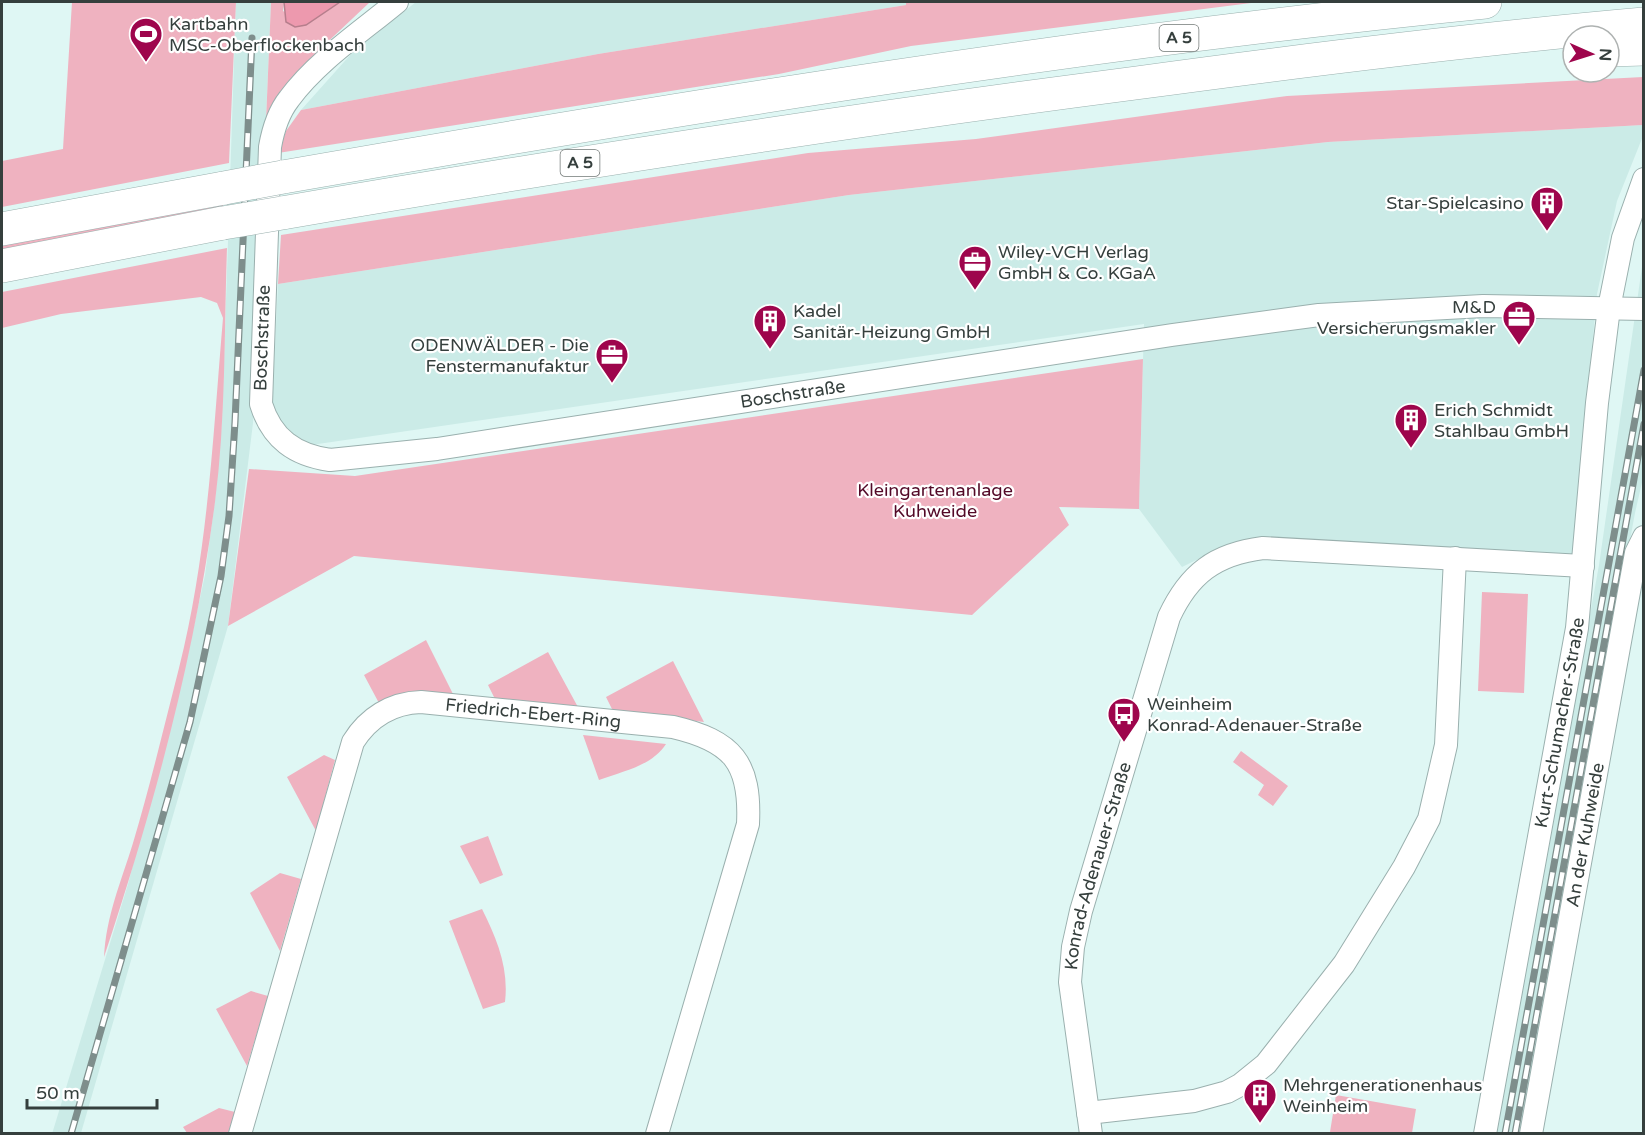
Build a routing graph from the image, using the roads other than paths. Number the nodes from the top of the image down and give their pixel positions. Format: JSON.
{"nodes":[{"id":1,"x":397,"y":2,"type":"edge"},
{"id":2,"x":1485,"y":2,"type":"edge"},
{"id":3,"x":1644,"y":24,"type":"edge"},
{"id":4,"x":1399,"y":48,"type":"junction"},
{"id":5,"x":1644,"y":49,"type":"edge"},
{"id":6,"x":1621,"y":50,"type":"edge"},
{"id":7,"x":1561,"y":51,"type":"edge"},
{"id":8,"x":1644,"y":179,"type":"edge"},
{"id":9,"x":2,"y":230,"type":"edge"},
{"id":10,"x":2,"y":266,"type":"edge"},
{"id":11,"x":1609,"y":308,"type":"junction"},
{"id":12,"x":1644,"y":309,"type":"edge"},
{"id":13,"x":1644,"y":537,"type":"edge"},
{"id":14,"x":1455,"y":558,"type":"junction"},
{"id":15,"x":1582,"y":566,"type":"junction"},
{"id":16,"x":1090,"y":1123,"type":"edge"},
{"id":17,"x":240,"y":1134,"type":"edge"},
{"id":18,"x":657,"y":1134,"type":"edge"},
{"id":19,"x":1485,"y":1134,"type":"edge"},
{"id":20,"x":1531,"y":1134,"type":"edge"}],
"edges":[{"from":1,"to":11,"type":"street","name":"Boschstraße"},
{"from":2,"to":9,"type":"highway","number":"A 5","bridge":true},
{"from":3,"to":4,"type":"highway","number":"A 5"},
{"from":4,"to":7,"type":"highway"},
{"from":4,"to":10,"type":"highway","number":"A 5","bridge":true},
{"from":5,"to":6,"type":"highway"},
{"from":8,"to":11,"type":"street","name":"Kurt-Schumacher-Straße"},
{"from":11,"to":12,"type":"street","name":"Boschstraße"},
{"from":11,"to":15,"type":"street","name":"Kurt-Schumacher-Straße"},
{"from":13,"to":20,"type":"street","name":"An der Kuhweide"},
{"from":14,"to":15,"type":"street","name":"Konrad-Adenauer-Straße"},
{"from":14,"to":16,"type":"street","name":"Konrad-Adenauer-Straße"},
{"from":14,"to":16,"type":"street","name":"Konrad-Adenauer-Straße"},
{"from":15,"to":19,"type":"street","name":"Kurt-Schumacher-Straße"},
{"from":17,"to":18,"type":"street","name":"Friedrich-Ebert-Ring"}]}
